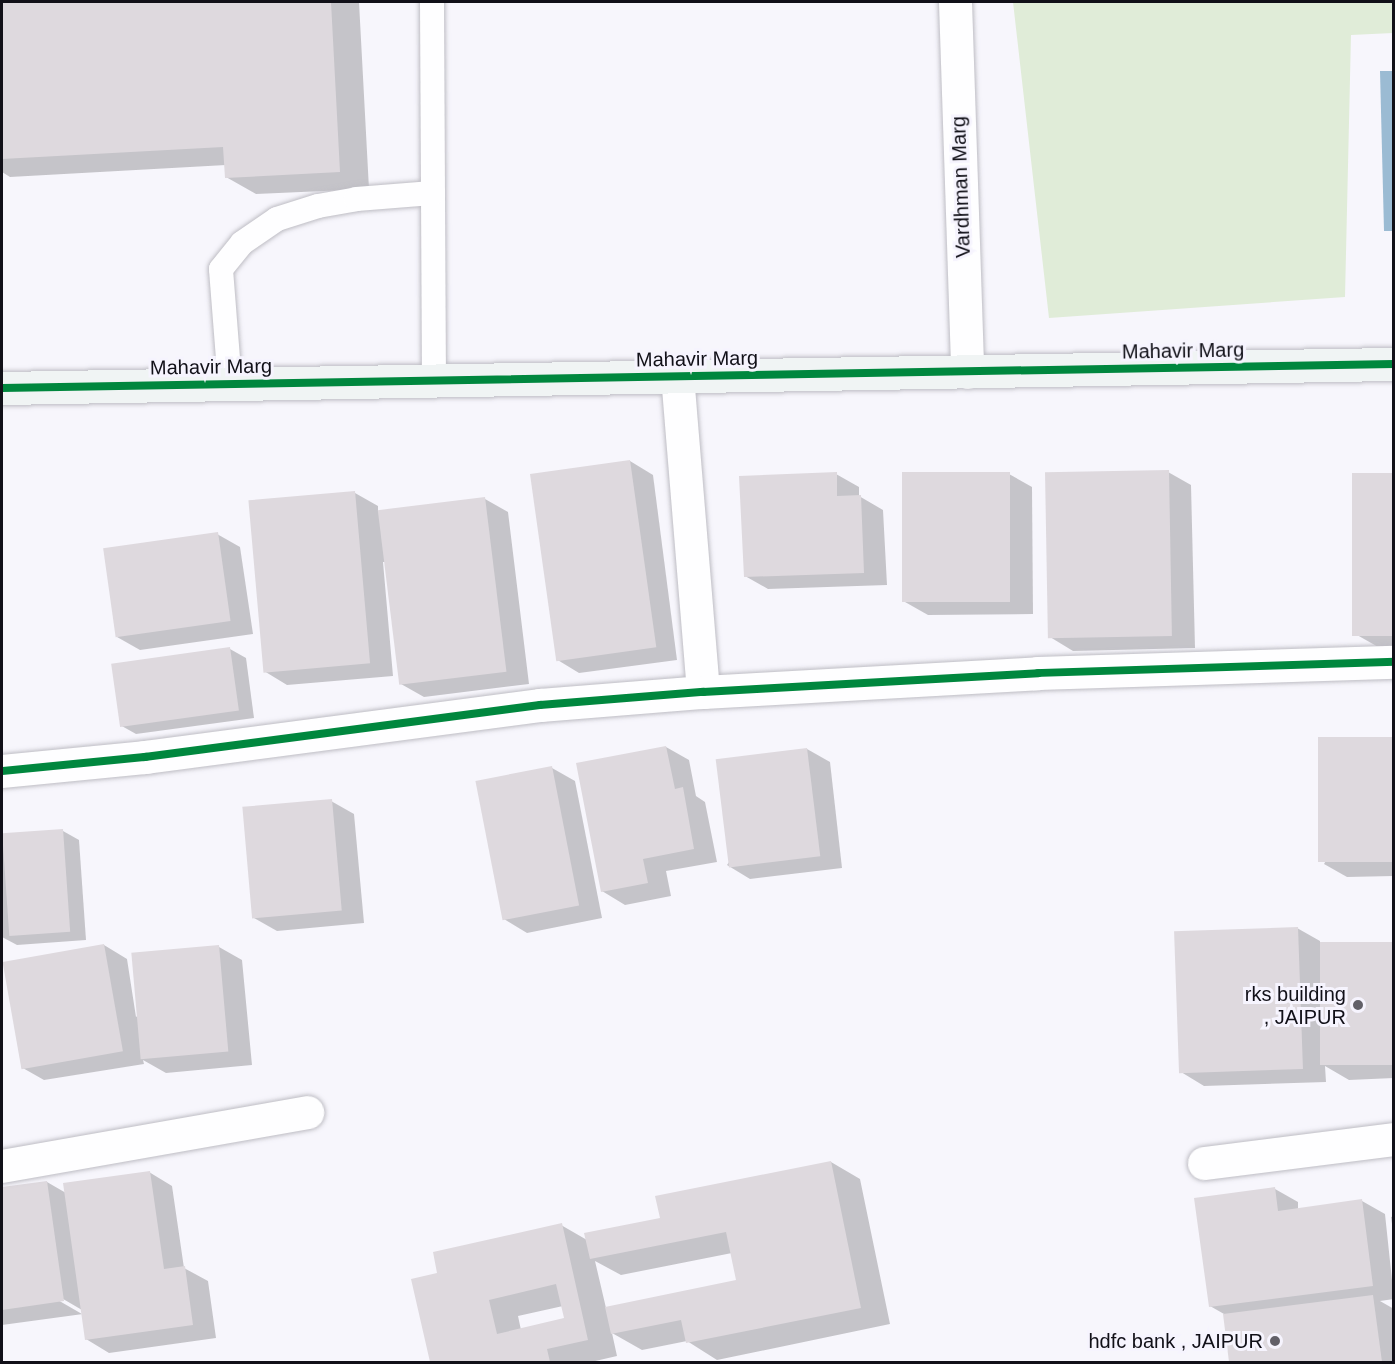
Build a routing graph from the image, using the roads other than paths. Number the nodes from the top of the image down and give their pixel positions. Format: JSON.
{"nodes":[{"id":1,"x":432,"y":2,"type":"edge"},
{"id":2,"x":955,"y":2,"type":"edge"},
{"id":3,"x":433,"y":193,"type":"junction"},
{"id":4,"x":1394,"y":364,"type":"edge"},
{"id":5,"x":968,"y":372,"type":"junction"},
{"id":6,"x":677,"y":375,"type":"junction"},
{"id":7,"x":434,"y":380,"type":"junction"},
{"id":8,"x":230,"y":384,"type":"junction"},
{"id":9,"x":2,"y":388,"type":"edge"},
{"id":10,"x":1394,"y":662,"type":"edge"},
{"id":11,"x":703,"y":692,"type":"junction"},
{"id":12,"x":2,"y":771,"type":"edge"},
{"id":13,"x":307,"y":1112,"type":"dead end"},
{"id":14,"x":1394,"y":1139,"type":"edge"},
{"id":15,"x":1204,"y":1163,"type":"dead end"},
{"id":16,"x":2,"y":1166,"type":"edge"}],
"edges":[{"from":1,"to":3,"type":"lane"},
{"from":2,"to":5,"type":"street","name":"Vardhman Marg"},
{"from":3,"to":7,"type":"lane"},
{"from":3,"to":8,"type":"lane"},
{"from":4,"to":5,"type":"street","name":"Mahavir Marg"},
{"from":5,"to":6,"type":"street","name":"Mahavir Marg"},
{"from":6,"to":7,"type":"street","name":"Mahavir Marg"},
{"from":6,"to":11,"type":"street"},
{"from":7,"to":8,"type":"street","name":"Mahavir Marg"},
{"from":8,"to":9,"type":"street","name":"Mahavir Marg"},
{"from":10,"to":11,"type":"street"},
{"from":11,"to":12,"type":"street"},
{"from":13,"to":16,"type":"street"},
{"from":14,"to":15,"type":"street"}]}
